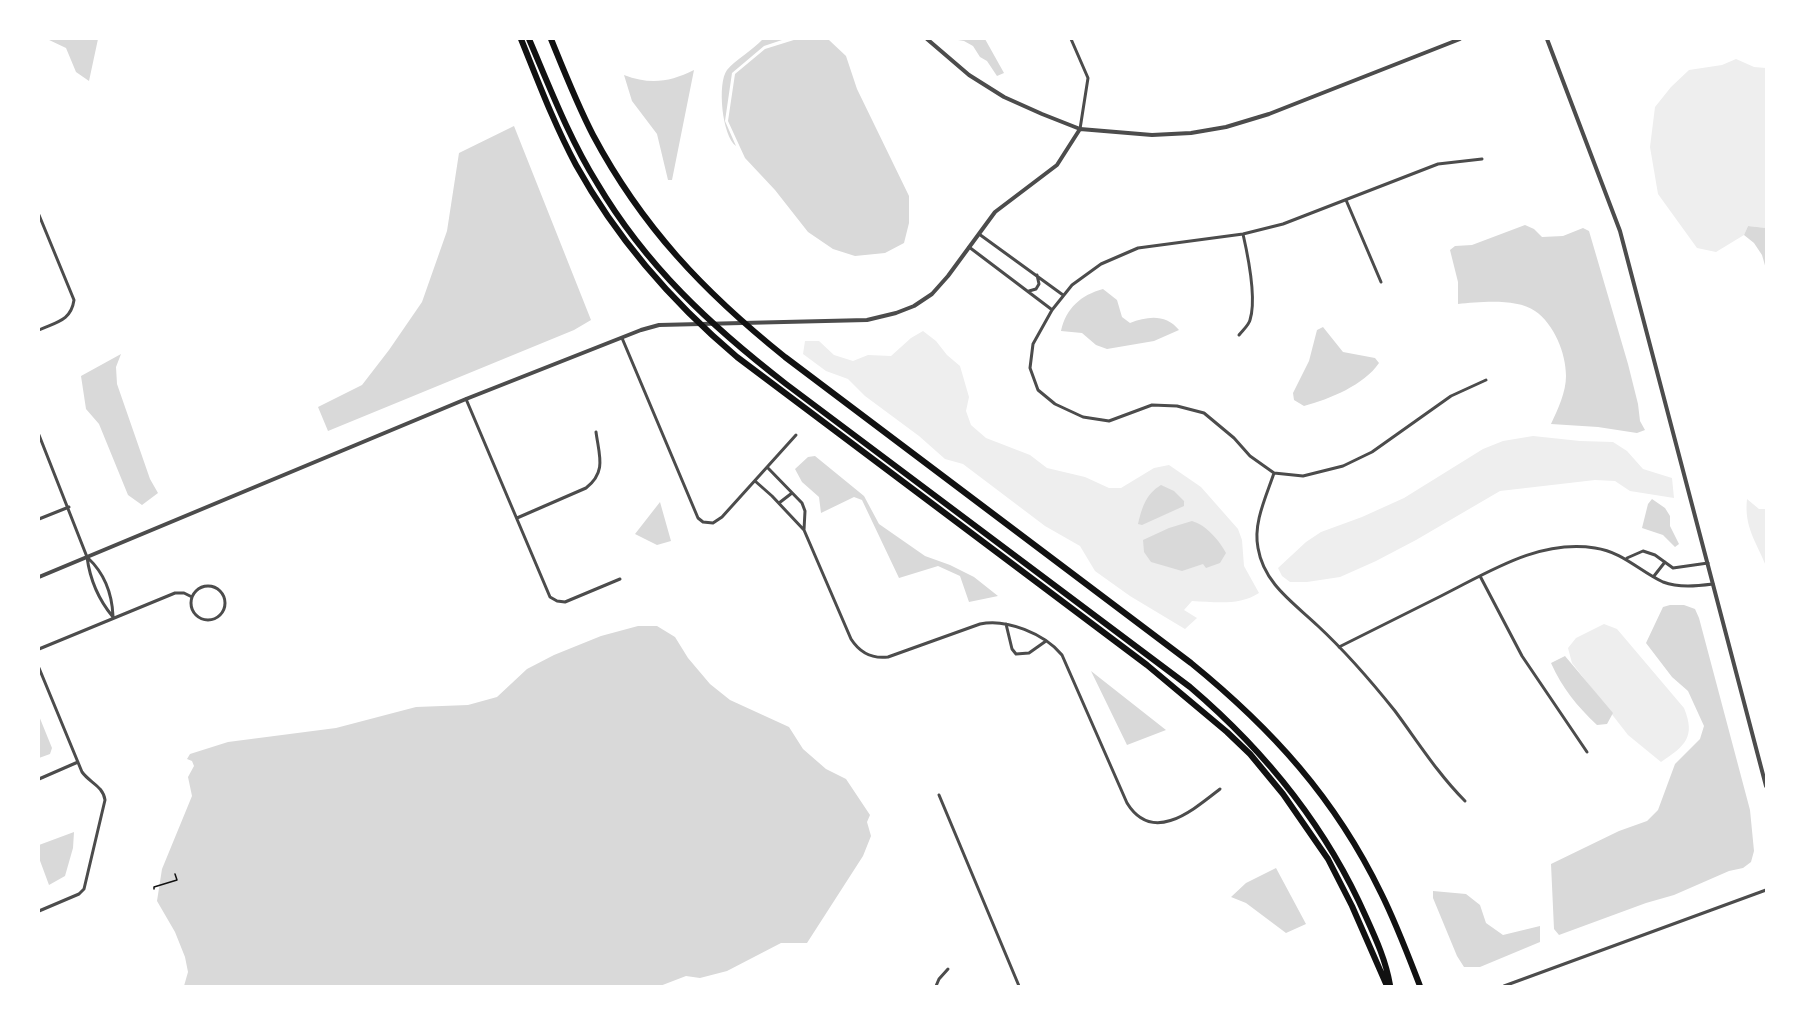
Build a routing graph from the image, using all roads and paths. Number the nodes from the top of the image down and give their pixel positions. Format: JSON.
{"nodes":[{"id":1,"x":521,"y":39,"type":"edge"},
{"id":2,"x":529,"y":39,"type":"edge"},
{"id":3,"x":551,"y":39,"type":"edge"},
{"id":4,"x":927,"y":39,"type":"edge"},
{"id":5,"x":1071,"y":39,"type":"edge"},
{"id":6,"x":1460,"y":39,"type":"edge"},
{"id":7,"x":1547,"y":39,"type":"edge"},
{"id":8,"x":1080,"y":129,"type":"junction"},
{"id":9,"x":1482,"y":159,"type":"dead end"},
{"id":10,"x":1346,"y":200,"type":"junction"},
{"id":11,"x":39,"y":215,"type":"edge"},
{"id":12,"x":980,"y":234,"type":"junction"},
{"id":13,"x":1243,"y":234,"type":"junction"},
{"id":14,"x":969,"y":248,"type":"junction"},
{"id":15,"x":1037,"y":275,"type":"junction"},
{"id":16,"x":1381,"y":282,"type":"dead end"},
{"id":17,"x":1029,"y":291,"type":"junction"},
{"id":18,"x":1063,"y":295,"type":"junction"},
{"id":19,"x":1052,"y":310,"type":"junction"},
{"id":20,"x":39,"y":330,"type":"edge"},
{"id":21,"x":1239,"y":335,"type":"dead end"},
{"id":22,"x":622,"y":338,"type":"junction"},
{"id":23,"x":1486,"y":380,"type":"dead end"},
{"id":24,"x":466,"y":399,"type":"junction"},
{"id":25,"x":596,"y":432,"type":"dead end"},
{"id":26,"x":39,"y":435,"type":"edge"},
{"id":27,"x":796,"y":435,"type":"dead end"},
{"id":28,"x":767,"y":467,"type":"junction"},
{"id":29,"x":1274,"y":473,"type":"junction"},
{"id":30,"x":755,"y":481,"type":"junction"},
{"id":31,"x":792,"y":492,"type":"junction"},
{"id":32,"x":779,"y":503,"type":"junction"},
{"id":33,"x":69,"y":507,"type":"junction"},
{"id":34,"x":517,"y":518,"type":"junction"},
{"id":35,"x":39,"y":519,"type":"edge"},
{"id":36,"x":804,"y":530,"type":"junction"},
{"id":37,"x":87,"y":557,"type":"junction"},
{"id":38,"x":1627,"y":558,"type":"junction"},
{"id":39,"x":1665,"y":562,"type":"junction"},
{"id":40,"x":1708,"y":563,"type":"junction"},
{"id":41,"x":1480,"y":576,"type":"junction"},
{"id":42,"x":1654,"y":576,"type":"junction"},
{"id":43,"x":39,"y":577,"type":"edge"},
{"id":44,"x":620,"y":579,"type":"dead end"},
{"id":45,"x":1713,"y":584,"type":"junction"},
{"id":46,"x":192,"y":597,"type":"junction"},
{"id":47,"x":113,"y":617,"type":"junction"},
{"id":48,"x":1006,"y":624,"type":"junction"},
{"id":49,"x":1047,"y":641,"type":"junction"},
{"id":50,"x":1340,"y":647,"type":"junction"},
{"id":51,"x":39,"y":649,"type":"edge"},
{"id":52,"x":39,"y":668,"type":"edge"},
{"id":53,"x":1587,"y":752,"type":"dead end"},
{"id":54,"x":78,"y":762,"type":"junction"},
{"id":55,"x":39,"y":779,"type":"edge"},
{"id":56,"x":1766,"y":786,"type":"edge"},
{"id":57,"x":1220,"y":789,"type":"dead end"},
{"id":58,"x":939,"y":795,"type":"dead end"},
{"id":59,"x":1465,"y":801,"type":"dead end"},
{"id":60,"x":176,"y":874,"type":"dead end"},
{"id":61,"x":154,"y":890,"type":"dead end"},
{"id":62,"x":1766,"y":890,"type":"edge"},
{"id":63,"x":39,"y":911,"type":"edge"},
{"id":64,"x":948,"y":969,"type":"dead end"},
{"id":65,"x":1420,"y":985,"type":"edge"},
{"id":66,"x":936,"y":986,"type":"edge"},
{"id":67,"x":1019,"y":986,"type":"edge"},
{"id":68,"x":1388,"y":986,"type":"edge"},
{"id":69,"x":1504,"y":986,"type":"edge"}],
"edges":[{"from":1,"to":68,"type":"highway"},
{"from":2,"to":68,"type":"highway"},
{"from":3,"to":65,"type":"highway"},
{"from":4,"to":8,"type":"street"},
{"from":5,"to":8,"type":"street"},
{"from":6,"to":8,"type":"street"},
{"from":7,"to":40,"type":"street"},
{"from":8,"to":12,"type":"street"},
{"from":9,"to":10,"type":"street"},
{"from":10,"to":13,"type":"street"},
{"from":10,"to":16,"type":"street"},
{"from":11,"to":20,"type":"street"},
{"from":12,"to":14,"type":"street"},
{"from":12,"to":15,"type":"street"},
{"from":13,"to":18,"type":"street"},
{"from":13,"to":21,"type":"street"},
{"from":14,"to":17,"type":"street"},
{"from":14,"to":22,"type":"street"},
{"from":15,"to":17,"type":"street"},
{"from":15,"to":18,"type":"street"},
{"from":17,"to":19,"type":"street"},
{"from":18,"to":19,"type":"street"},
{"from":19,"to":29,"type":"street"},
{"from":22,"to":24,"type":"street"},
{"from":22,"to":30,"type":"street"},
{"from":23,"to":29,"type":"street"},
{"from":24,"to":34,"type":"street"},
{"from":24,"to":37,"type":"street"},
{"from":25,"to":34,"type":"street"},
{"from":26,"to":33,"type":"street"},
{"from":27,"to":28,"type":"street"},
{"from":28,"to":30,"type":"street"},
{"from":28,"to":31,"type":"street"},
{"from":29,"to":50,"type":"street"},
{"from":30,"to":32,"type":"street"},
{"from":31,"to":32,"type":"street"},
{"from":31,"to":36,"type":"street"},
{"from":32,"to":36,"type":"street"},
{"from":33,"to":35,"type":"street"},
{"from":33,"to":37,"type":"street"},
{"from":34,"to":44,"type":"street"},
{"from":36,"to":48,"type":"street"},
{"from":37,"to":43,"type":"street"},
{"from":37,"to":47,"type":"street"},
{"from":37,"to":47,"type":"street"},
{"from":38,"to":39,"type":"street"},
{"from":38,"to":41,"type":"street"},
{"from":38,"to":42,"type":"street"},
{"from":39,"to":40,"type":"street"},
{"from":39,"to":42,"type":"street"},
{"from":40,"to":45,"type":"street"},
{"from":41,"to":50,"type":"street"},
{"from":41,"to":53,"type":"street"},
{"from":42,"to":45,"type":"street"},
{"from":45,"to":56,"type":"street"},
{"from":46,"to":46,"type":"street"},
{"from":46,"to":47,"type":"street"},
{"from":47,"to":51,"type":"street"},
{"from":48,"to":49,"type":"street"},
{"from":48,"to":49,"type":"street"},
{"from":49,"to":57,"type":"street"},
{"from":50,"to":59,"type":"street"},
{"from":52,"to":54,"type":"street"},
{"from":54,"to":55,"type":"street"},
{"from":54,"to":63,"type":"street"},
{"from":58,"to":67,"type":"street"},
{"from":60,"to":61,"type":"path"},
{"from":62,"to":69,"type":"street"},
{"from":64,"to":66,"type":"street"}]}
